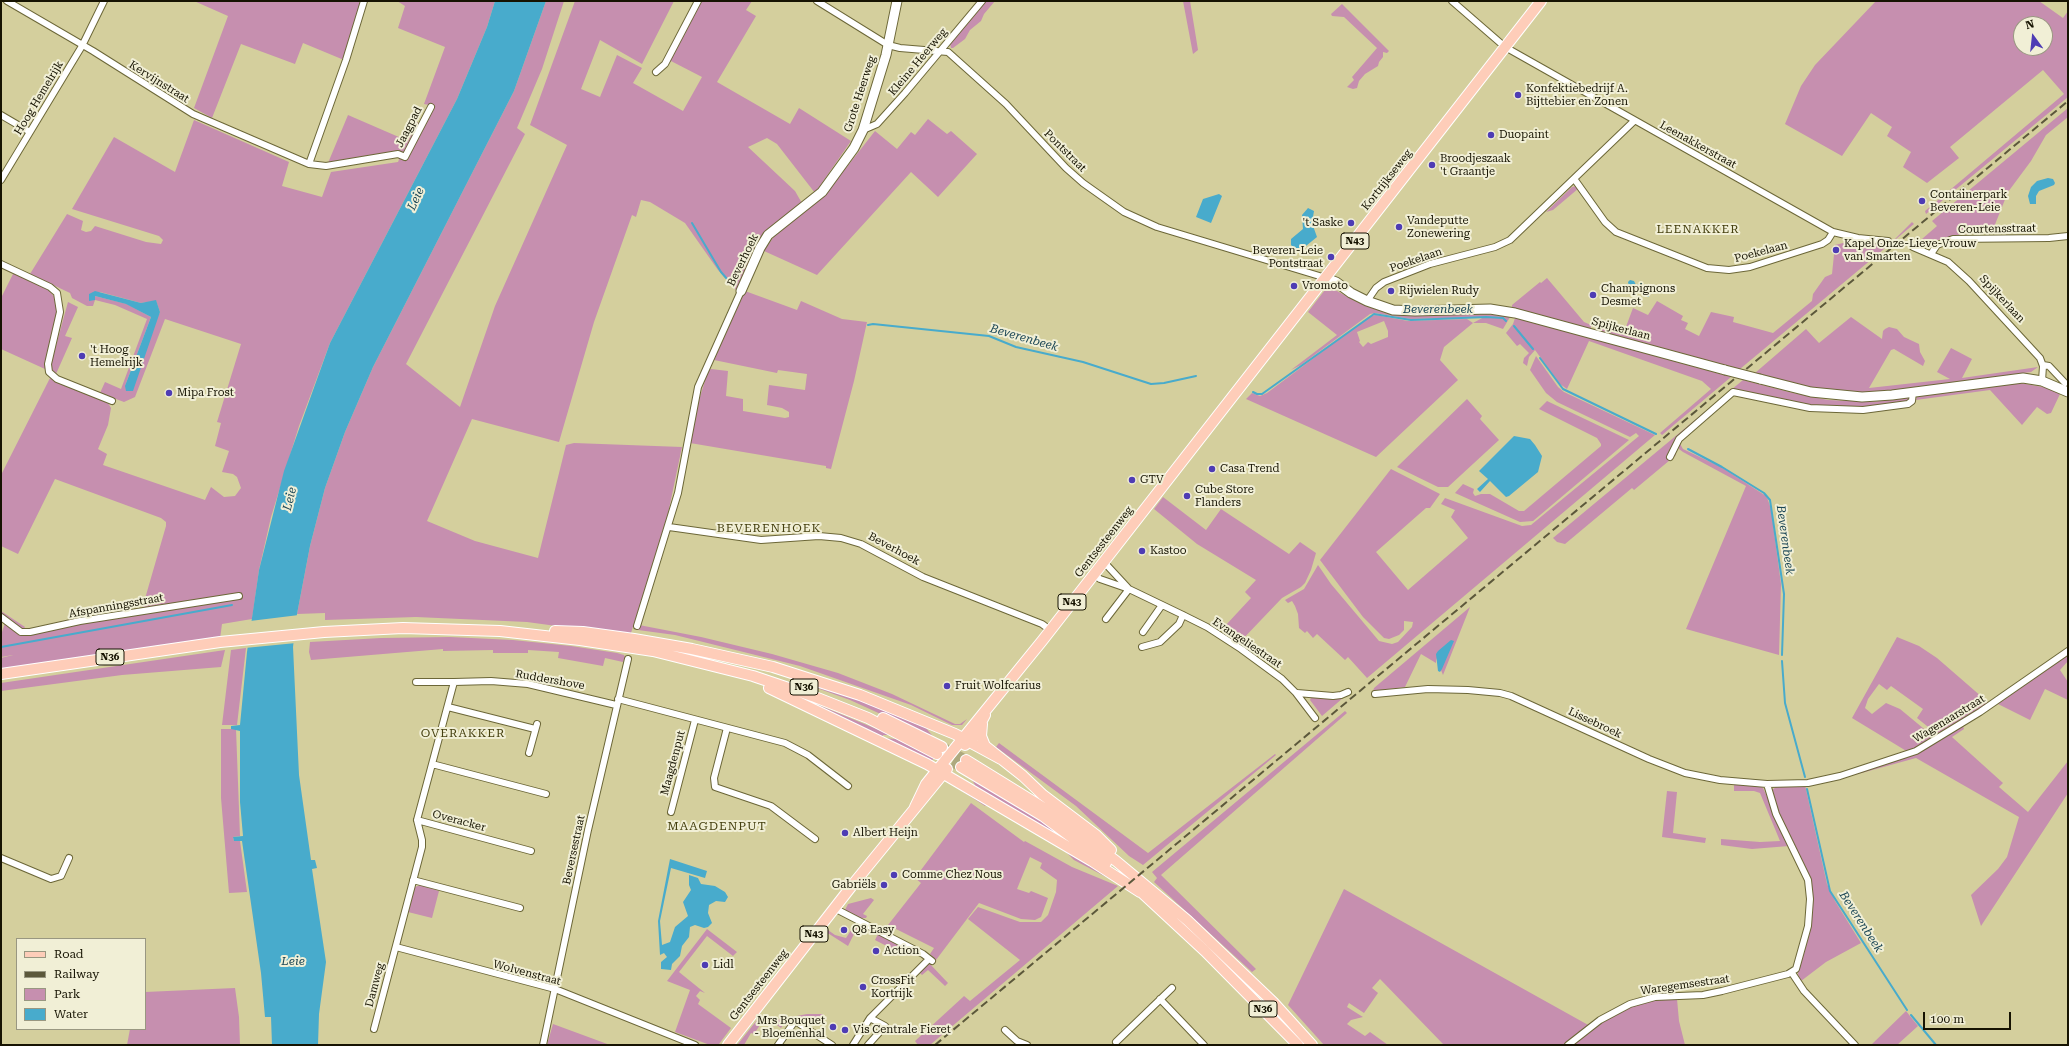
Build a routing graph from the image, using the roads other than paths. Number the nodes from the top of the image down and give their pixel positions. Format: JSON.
{"nodes":[{"id":1,"x":7,"y":1,"type":"edge"},
{"id":2,"x":104,"y":1,"type":"edge"},
{"id":3,"x":364,"y":1,"type":"edge"},
{"id":4,"x":698,"y":1,"type":"edge"},
{"id":5,"x":817,"y":1,"type":"edge"},
{"id":6,"x":897,"y":1,"type":"edge"},
{"id":7,"x":982,"y":1,"type":"edge"},
{"id":8,"x":1452,"y":1,"type":"edge"},
{"id":9,"x":1541,"y":1,"type":"edge"},
{"id":10,"x":888,"y":45,"type":"junction"},
{"id":11,"x":82,"y":46,"type":"junction"},
{"id":12,"x":1505,"y":47,"type":"junction"},
{"id":13,"x":940,"y":51,"type":"junction"},
{"id":14,"x":656,"y":72,"type":"dead end"},
{"id":15,"x":431,"y":107,"type":"dead end"},
{"id":16,"x":1,"y":115,"type":"edge"},
{"id":17,"x":1634,"y":121,"type":"junction"},
{"id":18,"x":863,"y":130,"type":"junction"},
{"id":19,"x":30,"y":132,"type":"junction"},
{"id":20,"x":405,"y":156,"type":"joint"},
{"id":21,"x":309,"y":164,"type":"junction"},
{"id":22,"x":1,"y":180,"type":"edge"},
{"id":23,"x":1575,"y":180,"type":"junction"},
{"id":24,"x":790,"y":218,"type":"joint"},
{"id":25,"x":1833,"y":232,"type":"junction"},
{"id":26,"x":2068,"y":236,"type":"edge"},
{"id":27,"x":1888,"y":241,"type":"dead end"},
{"id":28,"x":1913,"y":247,"type":"dead end"},
{"id":29,"x":1931,"y":254,"type":"junction"},
{"id":30,"x":1,"y":264,"type":"edge"},
{"id":31,"x":1326,"y":278,"type":"junction"},
{"id":32,"x":741,"y":291,"type":"joint"},
{"id":33,"x":1367,"y":301,"type":"junction"},
{"id":34,"x":2043,"y":365,"type":"junction"},
{"id":35,"x":2042,"y":381,"type":"junction"},
{"id":36,"x":2067,"y":387,"type":"edge"},
{"id":37,"x":1237,"y":392,"type":"joint"},
{"id":38,"x":1913,"y":392,"type":"junction"},
{"id":39,"x":112,"y":401,"type":"dead end"},
{"id":40,"x":1670,"y":457,"type":"dead end"},
{"id":41,"x":669,"y":527,"type":"junction"},
{"id":42,"x":1103,"y":561,"type":"junction"},
{"id":43,"x":1093,"y":574,"type":"junction"},
{"id":44,"x":1129,"y":589,"type":"junction"},
{"id":45,"x":239,"y":596,"type":"dead end"},
{"id":46,"x":1162,"y":605,"type":"junction"},
{"id":47,"x":1183,"y":615,"type":"junction"},
{"id":48,"x":1,"y":617,"type":"edge"},
{"id":49,"x":1106,"y":619,"type":"dead end"},
{"id":50,"x":636,"y":626,"type":"dead end"},
{"id":51,"x":1050,"y":630,"type":"junction"},
{"id":52,"x":500,"y":631,"type":"junction"},
{"id":53,"x":1143,"y":632,"type":"dead end"},
{"id":54,"x":660,"y":644,"type":"junction"},
{"id":55,"x":1142,"y":647,"type":"dead end"},
{"id":56,"x":2068,"y":651,"type":"edge"},
{"id":57,"x":628,"y":659,"type":"dead end"},
{"id":58,"x":714,"y":666,"type":"junction"},
{"id":59,"x":1,"y":674,"type":"edge"},
{"id":60,"x":416,"y":682,"type":"dead end"},
{"id":61,"x":454,"y":682,"type":"junction"},
{"id":62,"x":1348,"y":692,"type":"dead end"},
{"id":63,"x":1296,"y":693,"type":"junction"},
{"id":64,"x":1375,"y":694,"type":"dead end"},
{"id":65,"x":617,"y":702,"type":"junction"},
{"id":66,"x":988,"y":706,"type":"junction"},
{"id":67,"x":448,"y":707,"type":"junction"},
{"id":68,"x":1315,"y":718,"type":"dead end"},
{"id":69,"x":695,"y":720,"type":"junction"},
{"id":70,"x":982,"y":723,"type":"junction"},
{"id":71,"x":727,"y":728,"type":"junction"},
{"id":72,"x":966,"y":739,"type":"junction"},
{"id":73,"x":529,"y":753,"type":"dead end"},
{"id":74,"x":907,"y":755,"type":"junction"},
{"id":75,"x":1001,"y":760,"type":"junction"},
{"id":76,"x":432,"y":764,"type":"junction"},
{"id":77,"x":940,"y":772,"type":"junction"},
{"id":78,"x":1805,"y":783,"type":"joint"},
{"id":79,"x":926,"y":784,"type":"junction"},
{"id":80,"x":1767,"y":784,"type":"junction"},
{"id":81,"x":848,"y":786,"type":"dead end"},
{"id":82,"x":546,"y":794,"type":"dead end"},
{"id":83,"x":915,"y":807,"type":"junction"},
{"id":84,"x":671,"y":812,"type":"dead end"},
{"id":85,"x":417,"y":820,"type":"junction"},
{"id":86,"x":815,"y":839,"type":"dead end"},
{"id":87,"x":531,"y":851,"type":"dead end"},
{"id":88,"x":1,"y":858,"type":"edge"},
{"id":89,"x":69,"y":858,"type":"dead end"},
{"id":90,"x":413,"y":880,"type":"junction"},
{"id":91,"x":1140,"y":892,"type":"junction"},
{"id":92,"x":520,"y":908,"type":"dead end"},
{"id":93,"x":834,"y":908,"type":"junction"},
{"id":94,"x":1187,"y":920,"type":"junction"},
{"id":95,"x":396,"y":947,"type":"junction"},
{"id":96,"x":1792,"y":973,"type":"junction"},
{"id":97,"x":1172,"y":988,"type":"dead end"},
{"id":98,"x":555,"y":989,"type":"junction"},
{"id":99,"x":1160,"y":1000,"type":"junction"},
{"id":100,"x":870,"y":1018,"type":"junction"},
{"id":101,"x":374,"y":1029,"type":"dead end"},
{"id":102,"x":1005,"y":1030,"type":"dead end"},
{"id":103,"x":1017,"y":1041,"type":"junction"},
{"id":104,"x":1116,"y":1042,"type":"dead end"},
{"id":105,"x":543,"y":1045,"type":"edge"},
{"id":106,"x":695,"y":1045,"type":"edge"},
{"id":107,"x":729,"y":1045,"type":"edge"},
{"id":108,"x":778,"y":1045,"type":"edge"},
{"id":109,"x":832,"y":1045,"type":"edge"},
{"id":110,"x":853,"y":1045,"type":"edge"},
{"id":111,"x":868,"y":1045,"type":"edge"},
{"id":112,"x":1012,"y":1045,"type":"edge"},
{"id":113,"x":1027,"y":1045,"type":"edge"},
{"id":114,"x":1204,"y":1045,"type":"edge"},
{"id":115,"x":1298,"y":1045,"type":"edge"},
{"id":116,"x":1312,"y":1045,"type":"edge"},
{"id":117,"x":1568,"y":1045,"type":"edge"},
{"id":118,"x":1855,"y":1045,"type":"edge"}],
"edges":[{"from":1,"to":11,"type":"street","name":"Kervijnstraat"},
{"from":2,"to":11,"type":"street","name":"Hoog Hemelrijk"},
{"from":3,"to":21,"type":"street"},
{"from":4,"to":14,"type":"street"},
{"from":5,"to":10,"type":"street","name":"Pontstraat"},
{"from":6,"to":10,"type":"street","name":"Grote Heerweg"},
{"from":7,"to":13,"type":"street","name":"Kleine Heerweg"},
{"from":8,"to":12,"type":"street","name":"Leenakkerstraat"},
{"from":9,"to":12,"type":"main road","name":"Kortrijkseweg","number":"N43"},
{"from":10,"to":13,"type":"street","name":"Pontstraat"},
{"from":10,"to":18,"type":"street","name":"Grote Heerweg"},
{"from":11,"to":19,"type":"street","name":"Hoog Hemelrijk"},
{"from":11,"to":21,"type":"street","name":"Kervijnstraat"},
{"from":12,"to":17,"type":"street","name":"Leenakkerstraat"},
{"from":12,"to":31,"type":"main road","name":"Kortrijkseweg","number":"N43"},
{"from":13,"to":18,"type":"street","name":"Kleine Heerweg"},
{"from":13,"to":31,"type":"street","name":"Pontstraat"},
{"from":15,"to":20,"type":"street","name":"Jaagpad"},
{"from":16,"to":19,"type":"street"},
{"from":17,"to":23,"type":"street","name":"Poekelaan"},
{"from":17,"to":25,"type":"street","name":"Leenakkerstraat"},
{"from":18,"to":24,"type":"street","name":"Grote Heerweg"},
{"from":19,"to":22,"type":"street","name":"Hoog Hemelrijk"},
{"from":20,"to":21,"type":"street","name":"Kervijnstraat"},
{"from":23,"to":25,"type":"street","name":"Poekelaan"},
{"from":23,"to":33,"type":"street","name":"Poekelaan"},
{"from":24,"to":32,"type":"street","name":"Beverhoek"},
{"from":25,"to":27,"type":"street","name":"Leenakkerstraat"},
{"from":26,"to":29,"type":"street","name":"Courtensstraat"},
{"from":28,"to":29,"type":"street","name":"Spijkerlaan"},
{"from":29,"to":34,"type":"street","name":"Spijkerlaan"},
{"from":30,"to":39,"type":"street"},
{"from":31,"to":33,"type":"street","name":"Spijkerlaan"},
{"from":31,"to":37,"type":"main road","name":"Kortrijkseweg","number":"N43"},
{"from":32,"to":41,"type":"street","name":"Beverhoek"},
{"from":33,"to":38,"type":"street","name":"Spijkerlaan","bridge":true},
{"from":34,"to":35,"type":"street"},
{"from":34,"to":36,"type":"street","name":"Spijkerlaan"},
{"from":35,"to":36,"type":"street","name":"Spijkerlaan"},
{"from":35,"to":38,"type":"street","name":"Spijkerlaan"},
{"from":37,"to":42,"type":"main road","name":"Gentsesteenweg","number":"N43"},
{"from":38,"to":40,"type":"street"},
{"from":41,"to":50,"type":"street","name":"Beverhoek"},
{"from":41,"to":51,"type":"street","name":"Beverhoek"},
{"from":42,"to":43,"type":"main road","name":"Gentsesteenweg","number":"N43"},
{"from":42,"to":44,"type":"street","name":"Evangeliestraat"},
{"from":43,"to":44,"type":"street","name":"Evangeliestraat"},
{"from":43,"to":51,"type":"main road","name":"Gentsesteenweg","number":"N43"},
{"from":44,"to":46,"type":"street","name":"Evangeliestraat"},
{"from":44,"to":49,"type":"street"},
{"from":45,"to":48,"type":"street","name":"Afspanningsstraat"},
{"from":46,"to":47,"type":"street","name":"Evangeliestraat"},
{"from":46,"to":53,"type":"street"},
{"from":47,"to":55,"type":"street"},
{"from":47,"to":63,"type":"street","name":"Evangeliestraat"},
{"from":51,"to":66,"type":"main road","name":"Gentsesteenweg","number":"N43"},
{"from":52,"to":54,"type":"main road","number":"N36"},
{"from":52,"to":58,"type":"main road","number":"N36"},
{"from":52,"to":59,"type":"main road","number":"N36"},
{"from":54,"to":58,"type":"main road","number":"N36"},
{"from":54,"to":72,"type":"main road"},
{"from":56,"to":78,"type":"street","name":"Wagenaarstraat"},
{"from":57,"to":65,"type":"street","name":"Beversestraat"},
{"from":58,"to":74,"type":"main road"},
{"from":60,"to":61,"type":"street","name":"Ruddershove"},
{"from":61,"to":65,"type":"street","name":"Ruddershove"},
{"from":61,"to":67,"type":"street"},
{"from":62,"to":63,"type":"street"},
{"from":63,"to":68,"type":"street","name":"Evangeliestraat"},
{"from":64,"to":80,"type":"street","name":"Lissebroek"},
{"from":65,"to":69,"type":"street","name":"Maagdenput"},
{"from":65,"to":98,"type":"street","name":"Beversestraat"},
{"from":66,"to":70,"type":"main road","name":"Gentsesteenweg","number":"N43"},
{"from":66,"to":72,"type":"main road","name":"Gentsesteenweg","number":"N43"},
{"from":67,"to":73,"type":"street"},
{"from":67,"to":76,"type":"street"},
{"from":69,"to":71,"type":"street","name":"Maagdenput"},
{"from":69,"to":84,"type":"street","name":"Maagdenput"},
{"from":70,"to":72,"type":"main road","name":"Gentsesteenweg","number":"N43"},
{"from":70,"to":75,"type":"main road"},
{"from":71,"to":81,"type":"street","name":"Maagdenput"},
{"from":71,"to":86,"type":"street"},
{"from":72,"to":75,"type":"main road"},
{"from":72,"to":77,"type":"main road","name":"Gentsesteenweg","number":"N43"},
{"from":74,"to":77,"type":"main road"},
{"from":74,"to":79,"type":"main road"},
{"from":75,"to":94,"type":"main road"},
{"from":76,"to":82,"type":"street"},
{"from":76,"to":85,"type":"street"},
{"from":77,"to":79,"type":"main road","name":"Gentsesteenweg","number":"N43"},
{"from":77,"to":83,"type":"main road","name":"Gentsesteenweg","number":"N43"},
{"from":77,"to":91,"type":"main road"},
{"from":78,"to":80,"type":"street","name":"Lissebroek"},
{"from":79,"to":83,"type":"main road","name":"Gentsesteenweg","number":"N43"},
{"from":80,"to":96,"type":"street"},
{"from":83,"to":93,"type":"main road","name":"Gentsesteenweg","number":"N43"},
{"from":85,"to":87,"type":"street","name":"Overacker"},
{"from":85,"to":90,"type":"street","name":"Overacker"},
{"from":88,"to":89,"type":"street"},
{"from":90,"to":92,"type":"street"},
{"from":90,"to":95,"type":"street","name":"Overacker"},
{"from":91,"to":94,"type":"main road","number":"N36"},
{"from":91,"to":115,"type":"main road","number":"N36"},
{"from":93,"to":100,"type":"street"},
{"from":93,"to":107,"type":"main road","name":"Gentsesteenweg","number":"N43"},
{"from":94,"to":116,"type":"main road","number":"N36"},
{"from":95,"to":98,"type":"street","name":"Wolvenstraat"},
{"from":95,"to":101,"type":"street","name":"Damweg"},
{"from":96,"to":117,"type":"street","name":"Waregemsestraat"},
{"from":96,"to":118,"type":"street"},
{"from":97,"to":99,"type":"street"},
{"from":98,"to":105,"type":"street","name":"Beversestraat"},
{"from":98,"to":106,"type":"street","name":"Wolvenstraat"},
{"from":99,"to":104,"type":"street"},
{"from":99,"to":114,"type":"street"},
{"from":100,"to":110,"type":"street"},
{"from":100,"to":111,"type":"street"},
{"from":102,"to":103,"type":"street"},
{"from":103,"to":112,"type":"street"},
{"from":103,"to":113,"type":"street"},
{"from":108,"to":109,"type":"street"}]}
